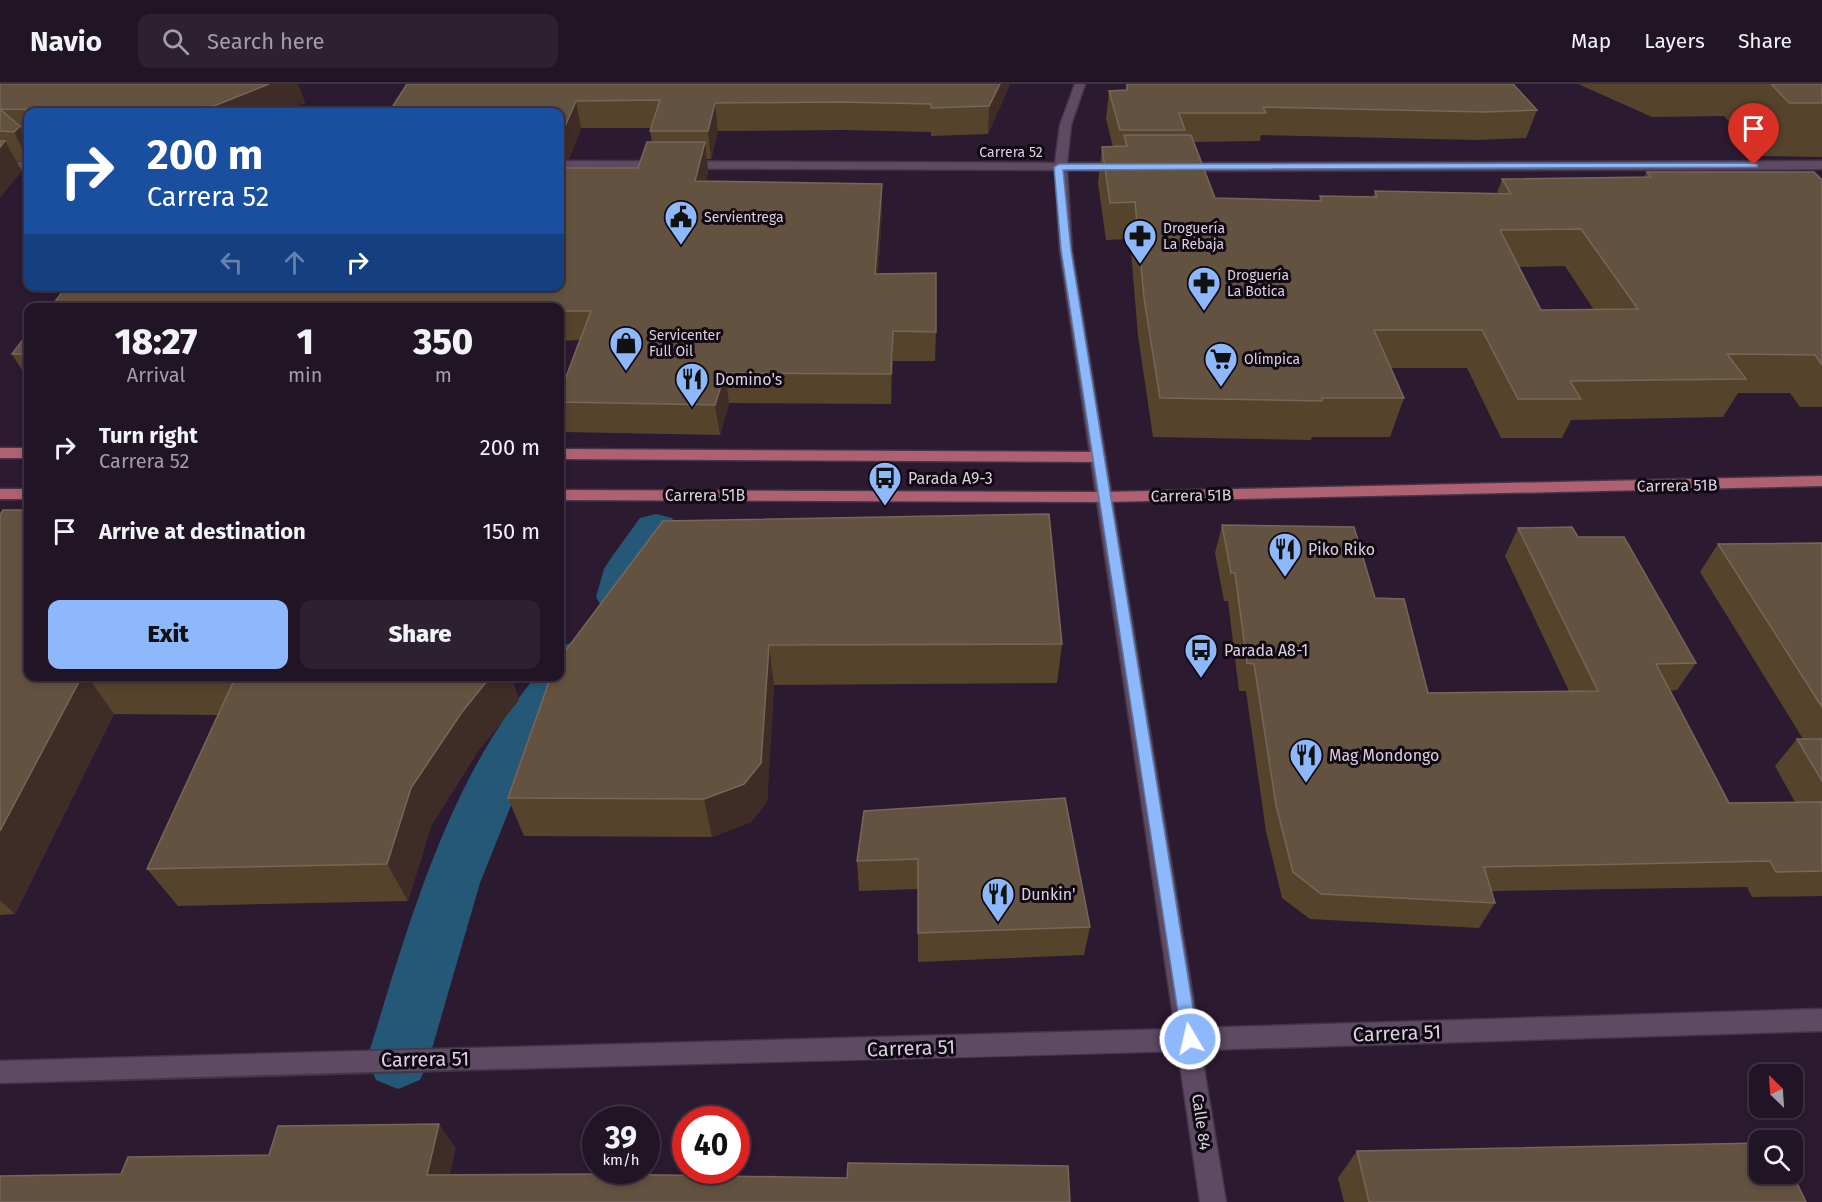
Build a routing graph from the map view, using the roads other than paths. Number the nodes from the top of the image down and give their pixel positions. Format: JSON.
{"nodes":[{"id":1,"x":1080,"y":84,"type":"edge"},
{"id":2,"x":564,"y":165,"type":"edge"},
{"id":3,"x":1822,"y":165,"type":"edge"},
{"id":4,"x":0,"y":166,"type":"edge"},
{"id":5,"x":24,"y":166,"type":"edge"},
{"id":6,"x":1059,"y":167,"type":"junction"},
{"id":7,"x":1140,"y":167,"type":"edge"},
{"id":8,"x":1164,"y":167,"type":"edge"},
{"id":9,"x":0,"y":453,"type":"edge"},
{"id":10,"x":24,"y":453,"type":"edge"},
{"id":11,"x":564,"y":454,"type":"edge"},
{"id":12,"x":1098,"y":457,"type":"junction"},
{"id":13,"x":1822,"y":482,"type":"edge"},
{"id":14,"x":0,"y":494,"type":"edge"},
{"id":15,"x":24,"y":494,"type":"edge"},
{"id":16,"x":564,"y":495,"type":"edge"},
{"id":17,"x":1105,"y":497,"type":"junction"},
{"id":18,"x":1822,"y":1020,"type":"edge"},
{"id":19,"x":1190,"y":1039,"type":"junction"},
{"id":20,"x":0,"y":1072,"type":"edge"},
{"id":21,"x":1213,"y":1202,"type":"edge"}],
"edges":[{"from":1,"to":6,"type":"street","name":"Calle 84"},
{"from":2,"to":6,"type":"street","name":"Carrera 52"},
{"from":3,"to":8,"type":"street"},
{"from":4,"to":5,"type":"street"},
{"from":6,"to":7,"type":"street","name":"Carrera 52"},
{"from":6,"to":12,"type":"street","name":"Calle 84"},
{"from":9,"to":10,"type":"main road"},
{"from":11,"to":12,"type":"main road"},
{"from":12,"to":17,"type":"street","name":"Calle 84"},
{"from":13,"to":17,"type":"main road","name":"Carrera 51B"},
{"from":14,"to":15,"type":"main road"},
{"from":16,"to":17,"type":"main road","name":"Carrera 51B"},
{"from":17,"to":19,"type":"street","name":"Calle 84"},
{"from":18,"to":19,"type":"street","name":"Carrera 51"},
{"from":19,"to":20,"type":"street","name":"Carrera 51"},
{"from":19,"to":21,"type":"street","name":"Calle 84"}]}
